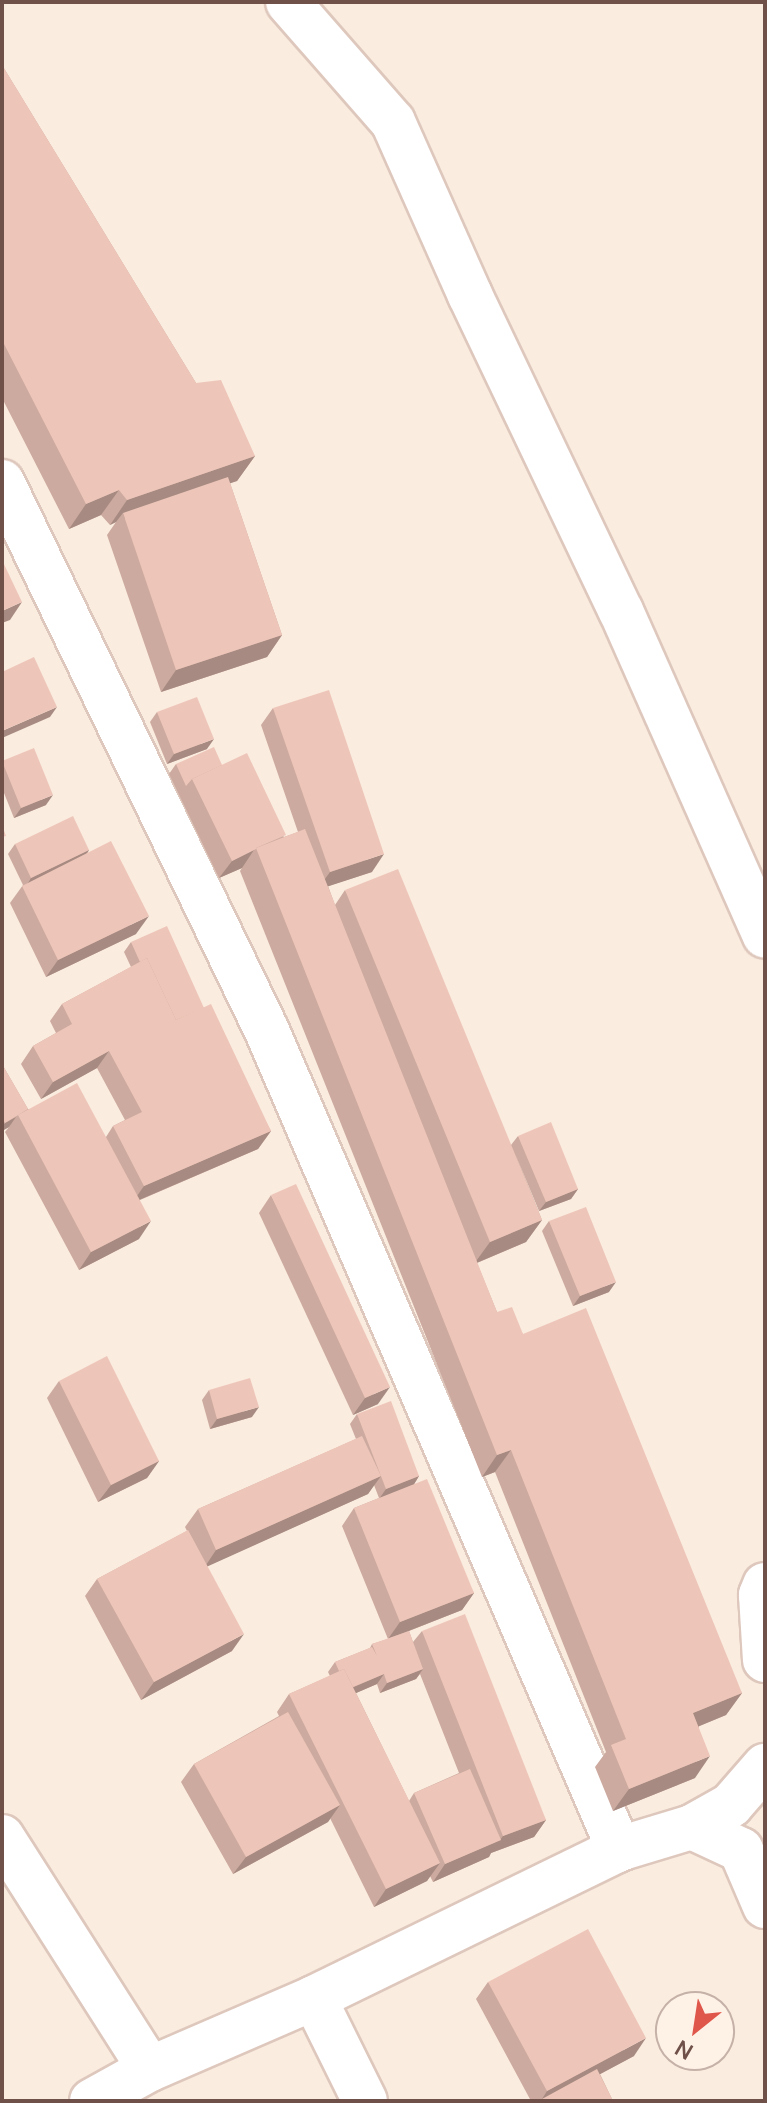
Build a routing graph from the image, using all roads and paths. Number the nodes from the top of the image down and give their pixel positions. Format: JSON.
{"nodes":[{"id":1,"x":288,"y":2,"type":"edge"},
{"id":2,"x":2,"y":482,"type":"edge"},
{"id":3,"x":765,"y":936,"type":"edge"},
{"id":4,"x":765,"y":1585,"type":"edge"},
{"id":5,"x":765,"y":1660,"type":"edge"},
{"id":6,"x":765,"y":1766,"type":"edge"},
{"id":7,"x":692,"y":1827,"type":"junction"},
{"id":8,"x":2,"y":1837,"type":"edge"},
{"id":9,"x":753,"y":1847,"type":"edge"},
{"id":10,"x":619,"y":1849,"type":"junction"},
{"id":11,"x":765,"y":1906,"type":"edge"},
{"id":12,"x":314,"y":1998,"type":"junction"},
{"id":13,"x":150,"y":2069,"type":"junction"},
{"id":14,"x":92,"y":2101,"type":"edge"},
{"id":15,"x":365,"y":2101,"type":"edge"}],
"edges":[{"from":1,"to":3,"type":"street"},
{"from":2,"to":10,"type":"street"},
{"from":4,"to":5,"type":"street"},
{"from":6,"to":7,"type":"street"},
{"from":7,"to":9,"type":"street"},
{"from":7,"to":10,"type":"street"},
{"from":8,"to":13,"type":"street"},
{"from":9,"to":11,"type":"street"},
{"from":10,"to":12,"type":"street"},
{"from":12,"to":13,"type":"street"},
{"from":12,"to":15,"type":"street"},
{"from":13,"to":14,"type":"street"}]}
